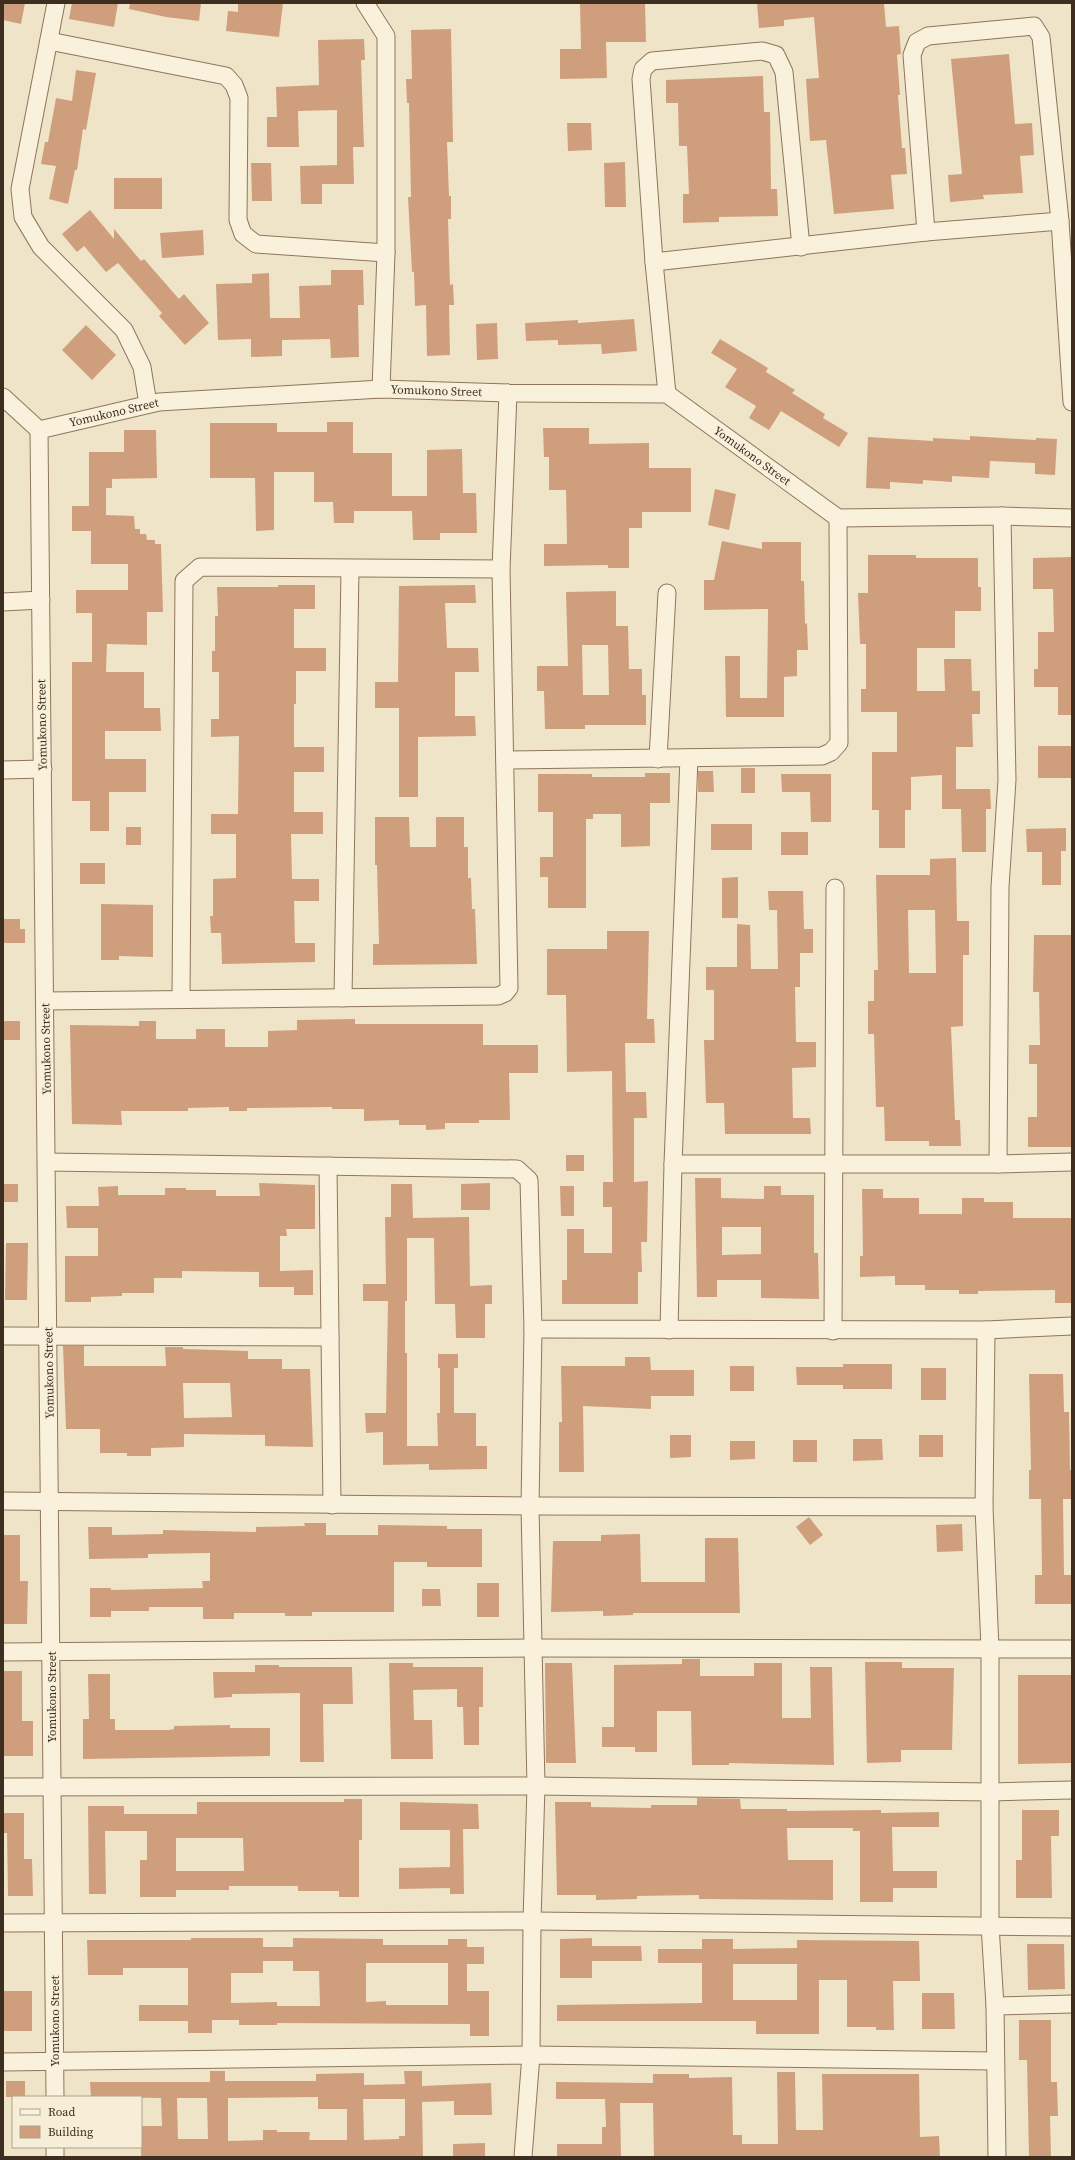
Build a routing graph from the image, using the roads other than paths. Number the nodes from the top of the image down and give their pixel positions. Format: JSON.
{"nodes":[{"id":1,"x":56,"y":3,"type":"edge"},
{"id":2,"x":365,"y":3,"type":"edge"},
{"id":3,"x":49,"y":41,"type":"junction"},
{"id":4,"x":1060,"y":221,"type":"junction"},
{"id":5,"x":926,"y":232,"type":"junction"},
{"id":6,"x":800,"y":247,"type":"junction"},
{"id":7,"x":386,"y":253,"type":"junction"},
{"id":8,"x":654,"y":262,"type":"junction"},
{"id":9,"x":1071,"y":356,"type":"edge"},
{"id":10,"x":381,"y":389,"type":"junction"},
{"id":11,"x":508,"y":393,"type":"junction"},
{"id":12,"x":667,"y":394,"type":"junction"},
{"id":13,"x":3,"y":397,"type":"edge"},
{"id":14,"x":1072,"y":402,"type":"edge"},
{"id":15,"x":148,"y":404,"type":"junction"},
{"id":16,"x":39,"y":430,"type":"junction"},
{"id":17,"x":1002,"y":516,"type":"junction"},
{"id":18,"x":838,"y":518,"type":"junction"},
{"id":19,"x":1072,"y":518,"type":"edge"},
{"id":20,"x":350,"y":568,"type":"junction"},
{"id":21,"x":502,"y":569,"type":"junction"},
{"id":22,"x":667,"y":592,"type":"dead end"},
{"id":23,"x":41,"y":600,"type":"junction"},
{"id":24,"x":3,"y":602,"type":"edge"},
{"id":25,"x":689,"y":758,"type":"junction"},
{"id":26,"x":658,"y":759,"type":"junction"},
{"id":27,"x":505,"y":760,"type":"junction"},
{"id":28,"x":43,"y":769,"type":"junction"},
{"id":29,"x":3,"y":770,"type":"edge"},
{"id":30,"x":835,"y":888,"type":"dead end"},
{"id":31,"x":342,"y":998,"type":"junction"},
{"id":32,"x":180,"y":999,"type":"junction"},
{"id":33,"x":45,"y":1001,"type":"junction"},
{"id":34,"x":47,"y":1162,"type":"junction"},
{"id":35,"x":1072,"y":1162,"type":"edge"},
{"id":36,"x":673,"y":1164,"type":"junction"},
{"id":37,"x":833,"y":1164,"type":"junction"},
{"id":38,"x":998,"y":1164,"type":"junction"},
{"id":39,"x":328,"y":1166,"type":"junction"},
{"id":40,"x":1072,"y":1326,"type":"edge"},
{"id":41,"x":533,"y":1329,"type":"junction"},
{"id":42,"x":669,"y":1330,"type":"junction"},
{"id":43,"x":986,"y":1330,"type":"junction"},
{"id":44,"x":833,"y":1331,"type":"junction"},
{"id":45,"x":3,"y":1336,"type":"edge"},
{"id":46,"x":48,"y":1336,"type":"junction"},
{"id":47,"x":330,"y":1337,"type":"junction"},
{"id":48,"x":3,"y":1501,"type":"edge"},
{"id":49,"x":50,"y":1502,"type":"junction"},
{"id":50,"x":332,"y":1505,"type":"junction"},
{"id":51,"x":530,"y":1506,"type":"junction"},
{"id":52,"x":984,"y":1507,"type":"junction"},
{"id":53,"x":532,"y":1648,"type":"junction"},
{"id":54,"x":990,"y":1649,"type":"junction"},
{"id":55,"x":1072,"y":1649,"type":"edge"},
{"id":56,"x":3,"y":1652,"type":"edge"},
{"id":57,"x":52,"y":1652,"type":"junction"},
{"id":58,"x":536,"y":1786,"type":"junction"},
{"id":59,"x":3,"y":1787,"type":"edge"},
{"id":60,"x":53,"y":1787,"type":"junction"},
{"id":61,"x":1072,"y":1790,"type":"edge"},
{"id":62,"x":990,"y":1792,"type":"junction"},
{"id":63,"x":532,"y":1921,"type":"junction"},
{"id":64,"x":3,"y":1923,"type":"edge"},
{"id":65,"x":54,"y":1923,"type":"junction"},
{"id":66,"x":990,"y":1925,"type":"junction"},
{"id":67,"x":1072,"y":1927,"type":"edge"},
{"id":68,"x":1072,"y":2004,"type":"edge"},
{"id":69,"x":995,"y":2006,"type":"junction"},
{"id":70,"x":531,"y":2055,"type":"junction"},
{"id":71,"x":994,"y":2061,"type":"junction"},
{"id":72,"x":3,"y":2062,"type":"edge"},
{"id":73,"x":56,"y":2062,"type":"junction"},
{"id":74,"x":55,"y":2096,"type":"edge"},
{"id":75,"x":523,"y":2157,"type":"edge"},
{"id":76,"x":997,"y":2157,"type":"edge"}],
"edges":[{"from":1,"to":3,"type":"street"},
{"from":2,"to":7,"type":"street"},
{"from":3,"to":7,"type":"street"},
{"from":3,"to":15,"type":"street"},
{"from":4,"to":5,"type":"street"},
{"from":4,"to":5,"type":"street"},
{"from":4,"to":9,"type":"street"},
{"from":5,"to":6,"type":"street"},
{"from":6,"to":8,"type":"street"},
{"from":6,"to":8,"type":"street"},
{"from":7,"to":10,"type":"street"},
{"from":8,"to":12,"type":"street"},
{"from":9,"to":14,"type":"street"},
{"from":10,"to":11,"type":"street","name":"Yomukono Street"},
{"from":10,"to":15,"type":"street","name":"Yomukono Street"},
{"from":11,"to":12,"type":"street","name":"Yomukono Street"},
{"from":11,"to":21,"type":"street"},
{"from":12,"to":18,"type":"street","name":"Yomukono Street"},
{"from":13,"to":16,"type":"street"},
{"from":15,"to":16,"type":"street","name":"Yomukono Street"},
{"from":16,"to":23,"type":"street","name":"Yomukono Street"},
{"from":17,"to":18,"type":"street"},
{"from":17,"to":19,"type":"street"},
{"from":17,"to":38,"type":"street"},
{"from":18,"to":25,"type":"street"},
{"from":20,"to":21,"type":"street"},
{"from":20,"to":31,"type":"street"},
{"from":20,"to":32,"type":"street"},
{"from":21,"to":27,"type":"street"},
{"from":22,"to":26,"type":"street"},
{"from":23,"to":24,"type":"street"},
{"from":23,"to":28,"type":"street","name":"Yomukono Street"},
{"from":25,"to":26,"type":"street"},
{"from":25,"to":36,"type":"street"},
{"from":26,"to":27,"type":"street"},
{"from":27,"to":31,"type":"street"},
{"from":28,"to":29,"type":"street"},
{"from":28,"to":33,"type":"street","name":"Yomukono Street"},
{"from":30,"to":37,"type":"street"},
{"from":31,"to":32,"type":"street"},
{"from":32,"to":33,"type":"street"},
{"from":33,"to":34,"type":"street","name":"Yomukono Street"},
{"from":34,"to":39,"type":"street"},
{"from":34,"to":46,"type":"street","name":"Yomukono Street"},
{"from":35,"to":38,"type":"street"},
{"from":36,"to":37,"type":"street"},
{"from":36,"to":42,"type":"street"},
{"from":37,"to":38,"type":"street"},
{"from":37,"to":44,"type":"street"},
{"from":39,"to":41,"type":"street"},
{"from":39,"to":47,"type":"street"},
{"from":40,"to":43,"type":"street"},
{"from":41,"to":42,"type":"street"},
{"from":41,"to":51,"type":"street"},
{"from":42,"to":44,"type":"street"},
{"from":43,"to":44,"type":"street"},
{"from":43,"to":52,"type":"street"},
{"from":45,"to":46,"type":"street"},
{"from":46,"to":47,"type":"street"},
{"from":46,"to":49,"type":"street","name":"Yomukono Street"},
{"from":47,"to":50,"type":"street"},
{"from":48,"to":49,"type":"street"},
{"from":49,"to":50,"type":"street"},
{"from":49,"to":57,"type":"street","name":"Yomukono Street"},
{"from":50,"to":51,"type":"street"},
{"from":51,"to":52,"type":"street"},
{"from":51,"to":53,"type":"street"},
{"from":52,"to":54,"type":"street"},
{"from":53,"to":54,"type":"street"},
{"from":53,"to":57,"type":"street"},
{"from":53,"to":58,"type":"street"},
{"from":54,"to":55,"type":"street"},
{"from":54,"to":62,"type":"street"},
{"from":56,"to":57,"type":"street"},
{"from":57,"to":60,"type":"street","name":"Yomukono Street"},
{"from":58,"to":60,"type":"street"},
{"from":58,"to":62,"type":"street"},
{"from":58,"to":63,"type":"street"},
{"from":59,"to":60,"type":"street"},
{"from":60,"to":65,"type":"street","name":"Yomukono Street"},
{"from":61,"to":62,"type":"street"},
{"from":62,"to":66,"type":"street"},
{"from":63,"to":65,"type":"street"},
{"from":63,"to":66,"type":"street"},
{"from":63,"to":70,"type":"street"},
{"from":64,"to":65,"type":"street"},
{"from":65,"to":73,"type":"street","name":"Yomukono Street"},
{"from":66,"to":67,"type":"street"},
{"from":66,"to":69,"type":"street"},
{"from":68,"to":69,"type":"street"},
{"from":69,"to":71,"type":"street"},
{"from":70,"to":71,"type":"street"},
{"from":70,"to":73,"type":"street"},
{"from":70,"to":75,"type":"street"},
{"from":71,"to":76,"type":"street"},
{"from":72,"to":73,"type":"street"},
{"from":73,"to":74,"type":"street","name":"Yomukono Street"}]}
